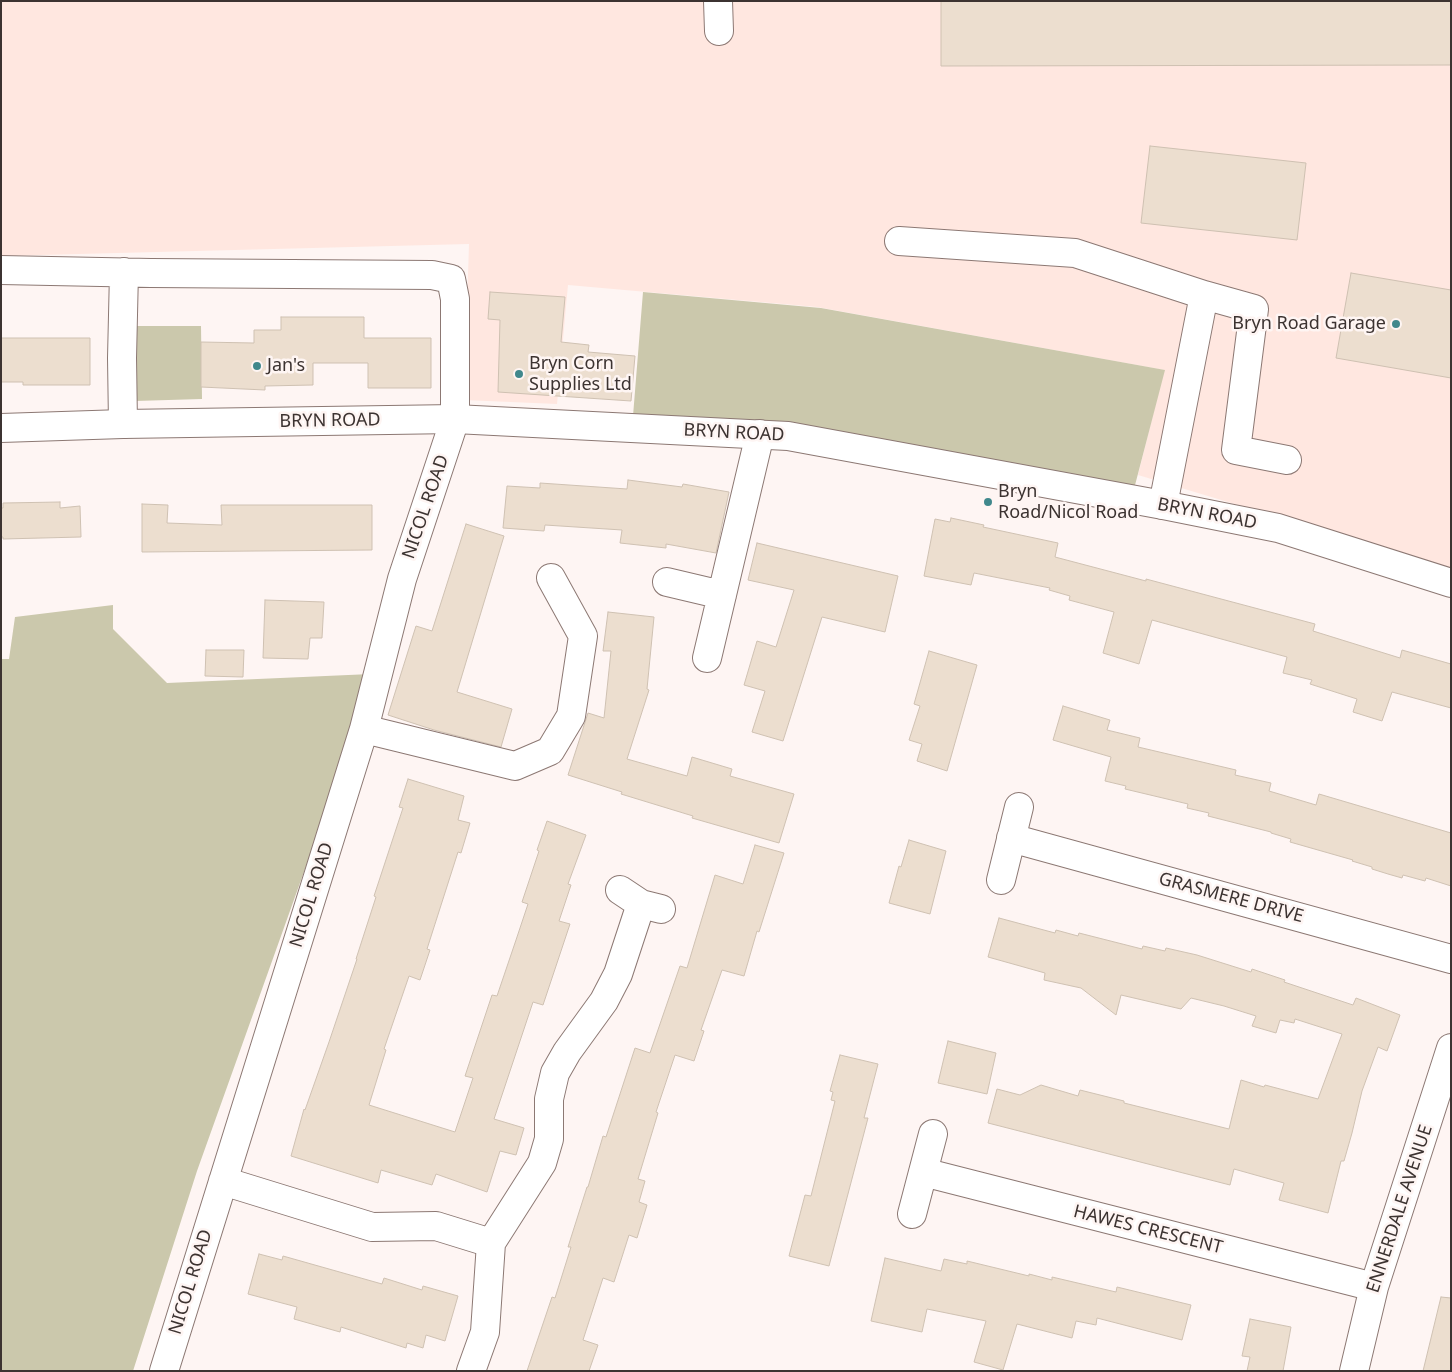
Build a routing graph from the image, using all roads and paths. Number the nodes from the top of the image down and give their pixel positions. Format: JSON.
{"nodes":[{"id":1,"x":718,"y":1,"type":"edge"},
{"id":2,"x":719,"y":31,"type":"dead end"},
{"id":3,"x":900,"y":241,"type":"dead end"},
{"id":4,"x":1,"y":270,"type":"edge"},
{"id":5,"x":124,"y":272,"type":"junction"},
{"id":6,"x":1204,"y":295,"type":"junction"},
{"id":7,"x":455,"y":419,"type":"junction"},
{"id":8,"x":123,"y":424,"type":"junction"},
{"id":9,"x":1,"y":428,"type":"edge"},
{"id":10,"x":760,"y":434,"type":"junction"},
{"id":11,"x":1287,"y":460,"type":"dead end"},
{"id":12,"x":1163,"y":505,"type":"junction"},
{"id":13,"x":551,"y":578,"type":"dead end"},
{"id":14,"x":667,"y":582,"type":"dead end"},
{"id":15,"x":1451,"y":583,"type":"edge"},
{"id":16,"x":722,"y":595,"type":"junction"},
{"id":17,"x":707,"y":658,"type":"dead end"},
{"id":18,"x":364,"y":729,"type":"junction"},
{"id":19,"x":1020,"y":807,"type":"dead end"},
{"id":20,"x":1012,"y":838,"type":"junction"},
{"id":21,"x":1000,"y":880,"type":"dead end"},
{"id":22,"x":641,"y":901,"type":"dead end"},
{"id":23,"x":1451,"y":959,"type":"edge"},
{"id":24,"x":1451,"y":1048,"type":"edge"},
{"id":25,"x":933,"y":1134,"type":"dead end"},
{"id":26,"x":923,"y":1172,"type":"junction"},
{"id":27,"x":223,"y":1181,"type":"junction"},
{"id":28,"x":912,"y":1214,"type":"dead end"},
{"id":29,"x":491,"y":1243,"type":"junction"},
{"id":30,"x":1374,"y":1287,"type":"junction"},
{"id":31,"x":164,"y":1371,"type":"edge"},
{"id":32,"x":471,"y":1371,"type":"edge"},
{"id":33,"x":1354,"y":1371,"type":"edge"}],
"edges":[{"from":1,"to":2,"type":"street"},
{"from":3,"to":6,"type":"street"},
{"from":4,"to":5,"type":"street"},
{"from":5,"to":7,"type":"street","name":"NICOL ROAD"},
{"from":5,"to":8,"type":"street"},
{"from":6,"to":11,"type":"street"},
{"from":6,"to":12,"type":"street"},
{"from":7,"to":8,"type":"street","name":"BRYN ROAD"},
{"from":7,"to":10,"type":"street","name":"BRYN ROAD"},
{"from":7,"to":18,"type":"street","name":"NICOL ROAD"},
{"from":8,"to":9,"type":"street","name":"BRYN ROAD"},
{"from":10,"to":12,"type":"street","name":"BRYN ROAD"},
{"from":10,"to":16,"type":"street"},
{"from":12,"to":15,"type":"street","name":"BRYN ROAD"},
{"from":13,"to":18,"type":"street"},
{"from":14,"to":16,"type":"street"},
{"from":16,"to":17,"type":"street"},
{"from":18,"to":27,"type":"street","name":"NICOL ROAD"},
{"from":19,"to":20,"type":"street"},
{"from":20,"to":21,"type":"street"},
{"from":20,"to":23,"type":"street","name":"GRASMERE DRIVE"},
{"from":22,"to":29,"type":"street"},
{"from":24,"to":30,"type":"street","name":"ENNERDALE AVENUE"},
{"from":25,"to":26,"type":"street"},
{"from":26,"to":28,"type":"street"},
{"from":26,"to":30,"type":"street","name":"HAWES CRESCENT"},
{"from":27,"to":29,"type":"street"},
{"from":27,"to":31,"type":"street","name":"NICOL ROAD"},
{"from":29,"to":32,"type":"street"},
{"from":30,"to":33,"type":"street","name":"ENNERDALE AVENUE"}]}
